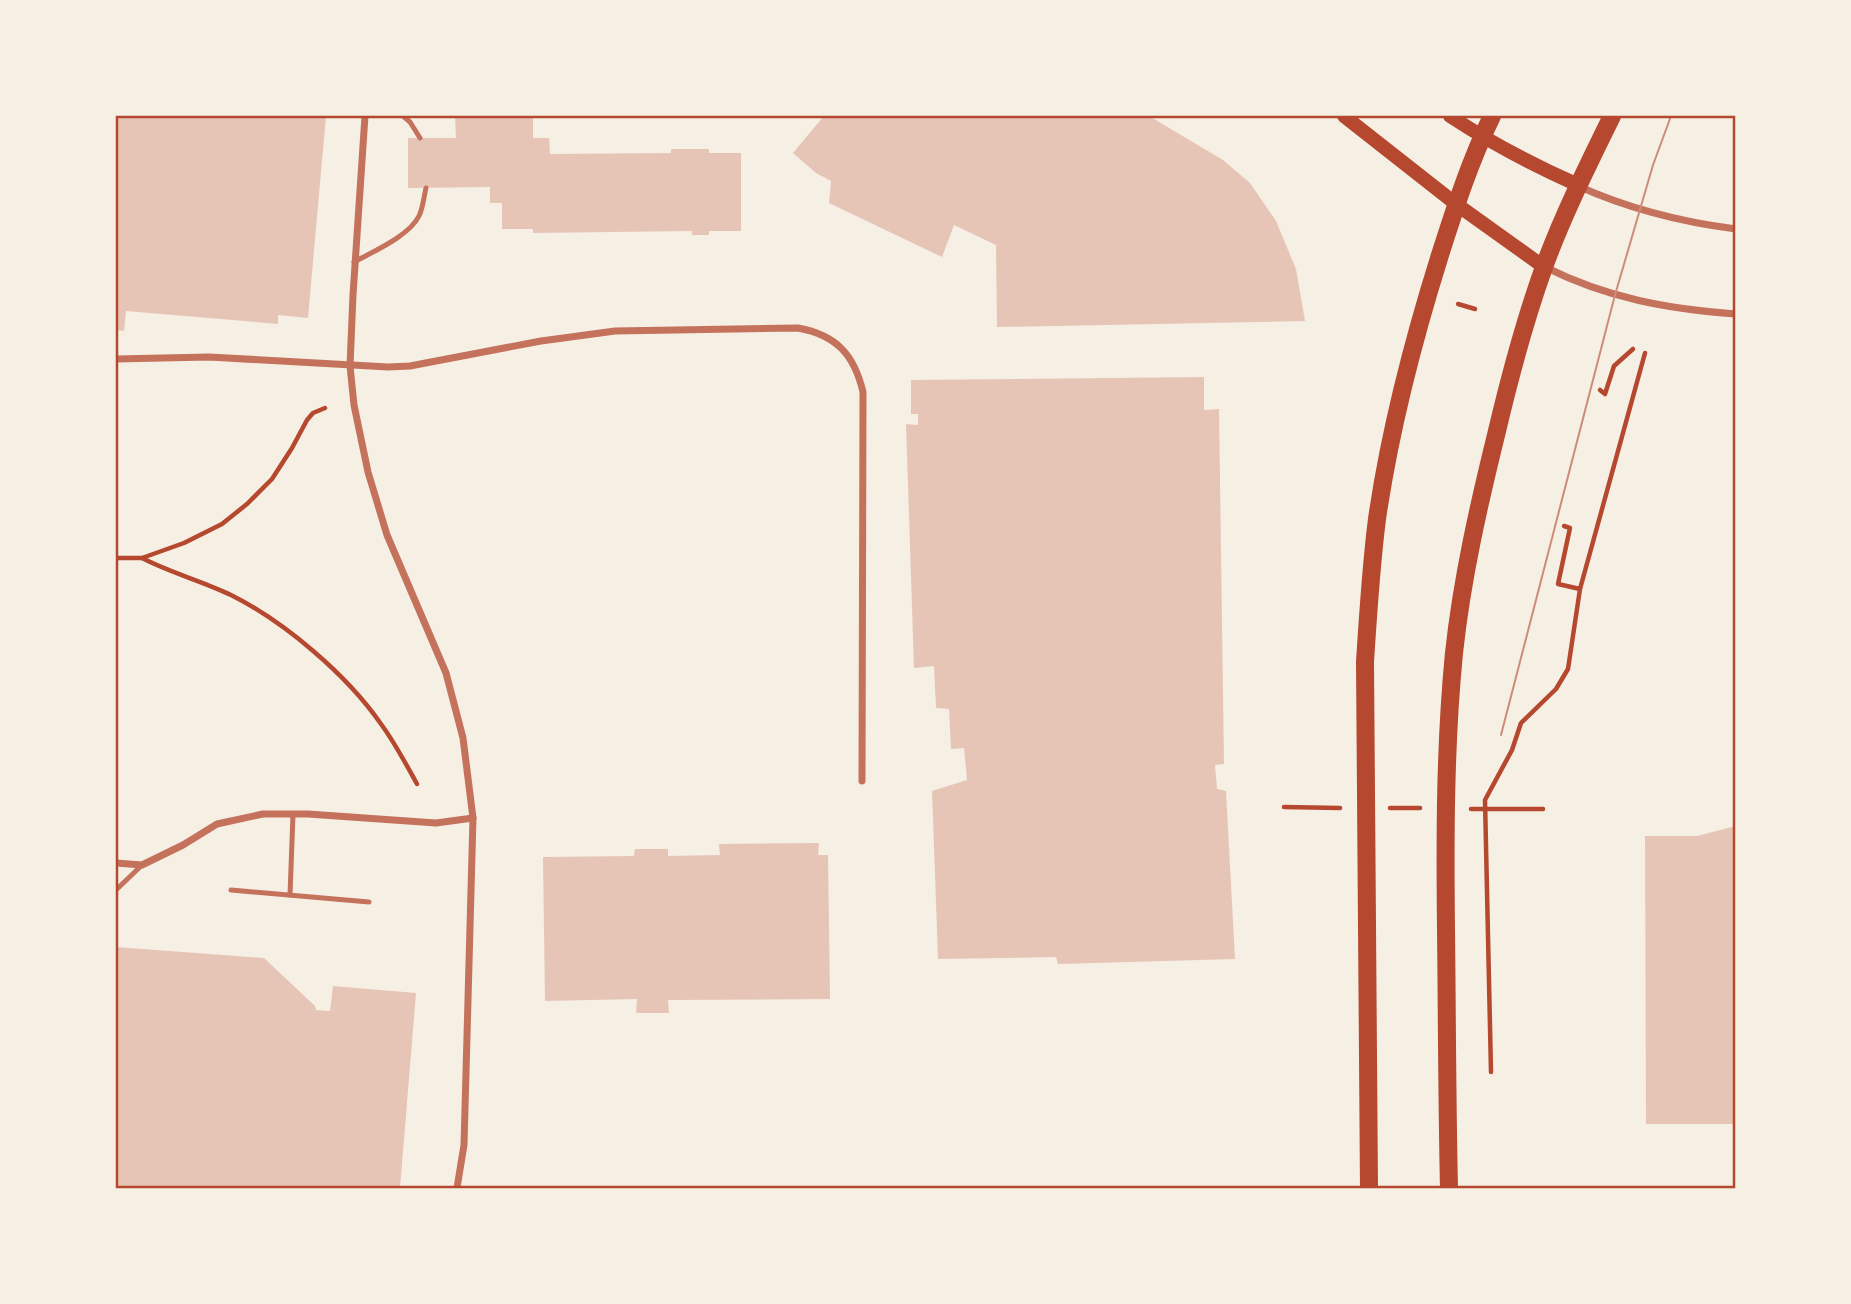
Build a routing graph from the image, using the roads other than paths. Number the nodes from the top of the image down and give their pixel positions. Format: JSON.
{"nodes":[{"id":1,"x":365,"y":116,"type":"edge"},
{"id":2,"x":403,"y":116,"type":"edge"},
{"id":3,"x":1343,"y":116,"type":"edge"},
{"id":4,"x":1450,"y":116,"type":"edge"},
{"id":5,"x":1492,"y":116,"type":"edge"},
{"id":6,"x":1612,"y":116,"type":"edge"},
{"id":7,"x":1482,"y":137,"type":"junction"},
{"id":8,"x":419,"y":138,"type":"dead end"},
{"id":9,"x":1578,"y":186,"type":"junction"},
{"id":10,"x":426,"y":188,"type":"dead end"},
{"id":11,"x":1456,"y":204,"type":"junction"},
{"id":12,"x":1735,"y":229,"type":"edge"},
{"id":13,"x":354,"y":262,"type":"junction"},
{"id":14,"x":1544,"y":267,"type":"junction"},
{"id":15,"x":1735,"y":314,"type":"edge"},
{"id":16,"x":116,"y":359,"type":"edge"},
{"id":17,"x":350,"y":366,"type":"junction"},
{"id":18,"x":862,"y":781,"type":"dead end"},
{"id":19,"x":293,"y":814,"type":"junction"},
{"id":20,"x":473,"y":818,"type":"junction"},
{"id":21,"x":116,"y":863,"type":"edge"},
{"id":22,"x":142,"y":865,"type":"junction"},
{"id":23,"x":116,"y":890,"type":"edge"},
{"id":24,"x":231,"y":890,"type":"dead end"},
{"id":25,"x":290,"y":895,"type":"junction"},
{"id":26,"x":369,"y":902,"type":"dead end"},
{"id":27,"x":457,"y":1188,"type":"edge"},
{"id":28,"x":1369,"y":1188,"type":"edge"},
{"id":29,"x":1448,"y":1188,"type":"edge"}],
"edges":[{"from":1,"to":13,"type":"street"},
{"from":2,"to":8,"type":"lane"},
{"from":3,"to":11,"type":"main road"},
{"from":4,"to":7,"type":"main road"},
{"from":5,"to":7,"type":"main road"},
{"from":6,"to":9,"type":"main road"},
{"from":7,"to":9,"type":"main road"},
{"from":7,"to":11,"type":"main road"},
{"from":9,"to":12,"type":"street"},
{"from":9,"to":14,"type":"main road"},
{"from":10,"to":13,"type":"lane"},
{"from":11,"to":14,"type":"main road"},
{"from":11,"to":28,"type":"main road"},
{"from":13,"to":17,"type":"street"},
{"from":14,"to":15,"type":"street"},
{"from":14,"to":29,"type":"main road"},
{"from":16,"to":17,"type":"street"},
{"from":17,"to":18,"type":"street"},
{"from":17,"to":20,"type":"street"},
{"from":19,"to":20,"type":"street"},
{"from":19,"to":22,"type":"street"},
{"from":19,"to":25,"type":"lane"},
{"from":20,"to":27,"type":"street"},
{"from":21,"to":22,"type":"street"},
{"from":22,"to":23,"type":"lane"},
{"from":24,"to":25,"type":"lane"},
{"from":25,"to":26,"type":"lane"}]}
